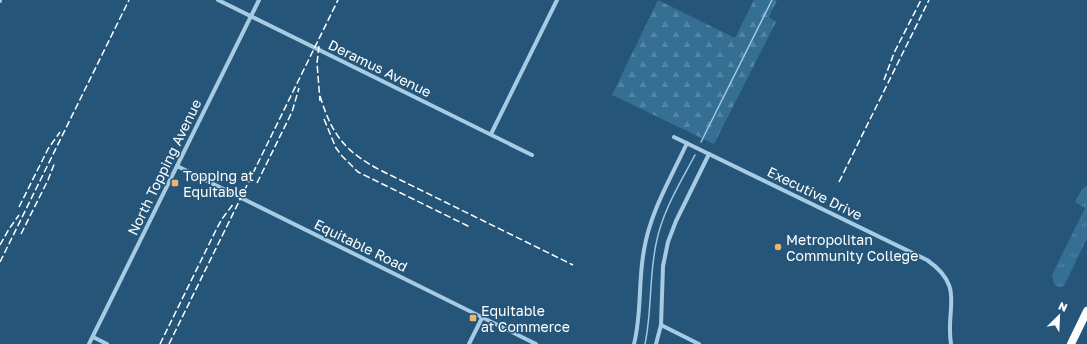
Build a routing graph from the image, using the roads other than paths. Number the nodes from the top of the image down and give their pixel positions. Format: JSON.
{"nodes":[{"id":1,"x":218,"y":0,"type":"edge"},
{"id":2,"x":259,"y":0,"type":"edge"},
{"id":3,"x":557,"y":0,"type":"edge"},
{"id":4,"x":251,"y":16,"type":"junction"},
{"id":5,"x":491,"y":134,"type":"junction"},
{"id":6,"x":674,"y":137,"type":"dead end"},
{"id":7,"x":687,"y":143,"type":"junction"},
{"id":8,"x":532,"y":154,"type":"dead end"},
{"id":9,"x":709,"y":154,"type":"junction"},
{"id":10,"x":177,"y":166,"type":"junction"},
{"id":11,"x":1087,"y":311,"type":"edge"},
{"id":12,"x":482,"y":318,"type":"junction"},
{"id":13,"x":661,"y":325,"type":"junction"},
{"id":14,"x":93,"y":337,"type":"junction"},
{"id":15,"x":89,"y":344,"type":"edge"},
{"id":16,"x":107,"y":344,"type":"edge"},
{"id":17,"x":469,"y":344,"type":"edge"},
{"id":18,"x":536,"y":344,"type":"edge"},
{"id":19,"x":634,"y":344,"type":"edge"},
{"id":20,"x":656,"y":344,"type":"edge"},
{"id":21,"x":699,"y":344,"type":"edge"},
{"id":22,"x":951,"y":344,"type":"edge"},
{"id":23,"x":1071,"y":344,"type":"edge"}],
"edges":[{"from":1,"to":4,"type":"street","name":"Deramus Avenue"},
{"from":2,"to":4,"type":"street","name":"North Topping Avenue"},
{"from":3,"to":5,"type":"street"},
{"from":4,"to":5,"type":"street","name":"Deramus Avenue"},
{"from":4,"to":10,"type":"street","name":"North Topping Avenue"},
{"from":5,"to":8,"type":"street","name":"Deramus Avenue"},
{"from":6,"to":7,"type":"street","name":"Executive Drive"},
{"from":7,"to":9,"type":"street","name":"Executive Drive"},
{"from":7,"to":19,"type":"street"},
{"from":9,"to":13,"type":"street"},
{"from":9,"to":22,"type":"street","name":"Executive Drive"},
{"from":10,"to":12,"type":"street","name":"Equitable Road"},
{"from":10,"to":14,"type":"street","name":"North Topping Avenue"},
{"from":11,"to":23,"type":"highway"},
{"from":12,"to":17,"type":"street"},
{"from":12,"to":18,"type":"street","name":"Equitable Road"},
{"from":13,"to":20,"type":"street"},
{"from":13,"to":21,"type":"street"},
{"from":14,"to":15,"type":"street","name":"North Topping Avenue"},
{"from":14,"to":16,"type":"street"}]}
